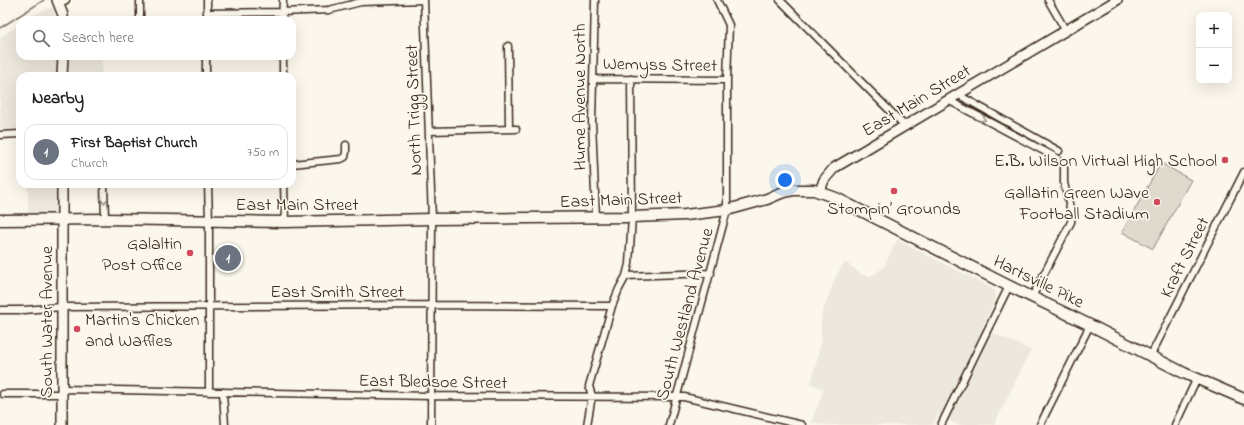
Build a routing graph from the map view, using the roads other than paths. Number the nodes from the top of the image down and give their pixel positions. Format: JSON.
{"nodes":[{"id":1,"x":140,"y":0,"type":"edge"},
{"id":2,"x":207,"y":0,"type":"edge"},
{"id":3,"x":283,"y":0,"type":"edge"},
{"id":4,"x":424,"y":0,"type":"edge"},
{"id":5,"x":595,"y":0,"type":"edge"},
{"id":6,"x":717,"y":0,"type":"edge"},
{"id":7,"x":780,"y":0,"type":"edge"},
{"id":8,"x":1048,"y":0,"type":"edge"},
{"id":9,"x":1117,"y":0,"type":"edge"},
{"id":10,"x":61,"y":1,"type":"edge"},
{"id":11,"x":282,"y":12,"type":"junction"},
{"id":12,"x":207,"y":13,"type":"joint"},
{"id":13,"x":62,"y":16,"type":"edge"},
{"id":14,"x":140,"y":16,"type":"edge"},
{"id":15,"x":282,"y":16,"type":"edge"},
{"id":16,"x":1066,"y":31,"type":"junction"},
{"id":17,"x":508,"y":46,"type":"dead end"},
{"id":18,"x":63,"y":60,"type":"edge"},
{"id":19,"x":206,"y":60,"type":"edge"},
{"id":20,"x":283,"y":60,"type":"edge"},
{"id":21,"x":62,"y":72,"type":"edge"},
{"id":22,"x":206,"y":72,"type":"edge"},
{"id":23,"x":283,"y":72,"type":"edge"},
{"id":24,"x":593,"y":78,"type":"junction"},
{"id":25,"x":631,"y":79,"type":"junction"},
{"id":26,"x":727,"y":80,"type":"junction"},
{"id":27,"x":957,"y":94,"type":"junction"},
{"id":28,"x":948,"y":100,"type":"junction"},
{"id":29,"x":905,"y":126,"type":"junction"},
{"id":30,"x":509,"y":129,"type":"junction"},
{"id":31,"x":516,"y":129,"type":"dead end"},
{"id":32,"x":429,"y":131,"type":"junction"},
{"id":33,"x":16,"y":134,"type":"edge"},
{"id":34,"x":0,"y":135,"type":"edge"},
{"id":35,"x":346,"y":144,"type":"dead end"},
{"id":36,"x":1059,"y":151,"type":"dead end"},
{"id":37,"x":1057,"y":158,"type":"dead end"},
{"id":38,"x":296,"y":164,"type":"edge"},
{"id":39,"x":1064,"y":168,"type":"dead end"},
{"id":40,"x":1244,"y":172,"type":"edge"},
{"id":41,"x":62,"y":188,"type":"edge"},
{"id":42,"x":104,"y":188,"type":"edge"},
{"id":43,"x":208,"y":188,"type":"edge"},
{"id":44,"x":284,"y":188,"type":"edge"},
{"id":45,"x":820,"y":191,"type":"junction"},
{"id":46,"x":726,"y":210,"type":"junction"},
{"id":47,"x":632,"y":212,"type":"junction"},
{"id":48,"x":596,"y":218,"type":"junction"},
{"id":49,"x":62,"y":219,"type":"junction"},
{"id":50,"x":105,"y":219,"type":"junction"},
{"id":51,"x":432,"y":219,"type":"junction"},
{"id":52,"x":0,"y":220,"type":"edge"},
{"id":53,"x":209,"y":221,"type":"junction"},
{"id":54,"x":285,"y":222,"type":"junction"},
{"id":55,"x":710,"y":273,"type":"junction"},
{"id":56,"x":626,"y":276,"type":"junction"},
{"id":57,"x":1009,"y":286,"type":"junction"},
{"id":58,"x":1032,"y":297,"type":"junction"},
{"id":59,"x":431,"y":305,"type":"junction"},
{"id":60,"x":612,"y":306,"type":"junction"},
{"id":61,"x":209,"y":307,"type":"junction"},
{"id":62,"x":62,"y":308,"type":"junction"},
{"id":63,"x":0,"y":310,"type":"edge"},
{"id":64,"x":1090,"y":325,"type":"junction"},
{"id":65,"x":1151,"y":355,"type":"junction"},
{"id":66,"x":1196,"y":378,"type":"junction"},
{"id":67,"x":62,"y":392,"type":"junction"},
{"id":68,"x":209,"y":392,"type":"junction"},
{"id":69,"x":223,"y":392,"type":"junction"},
{"id":70,"x":3,"y":394,"type":"dead end"},
{"id":71,"x":431,"y":396,"type":"junction"},
{"id":72,"x":592,"y":396,"type":"junction"},
{"id":73,"x":676,"y":396,"type":"junction"},
{"id":74,"x":1244,"y":399,"type":"edge"},
{"id":75,"x":62,"y":425,"type":"edge"},
{"id":76,"x":225,"y":425,"type":"edge"},
{"id":77,"x":431,"y":425,"type":"edge"},
{"id":78,"x":587,"y":425,"type":"edge"},
{"id":79,"x":669,"y":425,"type":"edge"},
{"id":80,"x":802,"y":425,"type":"edge"},
{"id":81,"x":941,"y":425,"type":"edge"},
{"id":82,"x":1040,"y":425,"type":"edge"},
{"id":83,"x":1175,"y":425,"type":"edge"}],
"edges":[{"from":1,"to":14,"type":"street"},
{"from":2,"to":12,"type":"street"},
{"from":3,"to":11,"type":"street"},
{"from":4,"to":11,"type":"street"},
{"from":4,"to":32,"type":"street","name":"North Trigg Street"},
{"from":5,"to":24,"type":"street","name":"Hume Avenue North"},
{"from":6,"to":26,"type":"street","name":"South Westland Avenue"},
{"from":7,"to":29,"type":"street"},
{"from":8,"to":16,"type":"street"},
{"from":9,"to":16,"type":"street","name":"East Main Street"},
{"from":10,"to":13,"type":"street"},
{"from":11,"to":12,"type":"street"},
{"from":11,"to":15,"type":"street"},
{"from":16,"to":27,"type":"street","name":"East Main Street"},
{"from":17,"to":30,"type":"street"},
{"from":18,"to":21,"type":"street"},
{"from":19,"to":22,"type":"street"},
{"from":20,"to":23,"type":"street"},
{"from":24,"to":25,"type":"street","name":"Wemyss Street"},
{"from":24,"to":48,"type":"street","name":"Hume Avenue North"},
{"from":25,"to":26,"type":"street","name":"Wemyss Street"},
{"from":25,"to":47,"type":"street"},
{"from":26,"to":46,"type":"street","name":"South Westland Avenue"},
{"from":27,"to":28,"type":"street","name":"East Main Street"},
{"from":27,"to":36,"type":"street"},
{"from":28,"to":29,"type":"street","name":"East Main Street"},
{"from":28,"to":37,"type":"street","one_way":true},
{"from":29,"to":45,"type":"street","name":"East Main Street"},
{"from":30,"to":31,"type":"street"},
{"from":30,"to":32,"type":"street"},
{"from":32,"to":51,"type":"street","name":"North Trigg Street"},
{"from":33,"to":34,"type":"street"},
{"from":35,"to":38,"type":"street"},
{"from":39,"to":58,"type":"street"},
{"from":40,"to":65,"type":"street","name":"Kraft Street"},
{"from":41,"to":49,"type":"street","name":"South Water Avenue"},
{"from":42,"to":50,"type":"street","one_way":true},
{"from":43,"to":53,"type":"street"},
{"from":44,"to":54,"type":"street"},
{"from":45,"to":46,"type":"main road","name":"East Main Street"},
{"from":45,"to":57,"type":"main road","name":"Hartsville Pike"},
{"from":46,"to":47,"type":"main road","name":"East Main Street"},
{"from":46,"to":55,"type":"street","name":"South Westland Avenue"},
{"from":47,"to":48,"type":"main road","name":"East Main Street"},
{"from":47,"to":56,"type":"street"},
{"from":48,"to":51,"type":"main road","name":"East Main Street"},
{"from":49,"to":50,"type":"main road","name":"East Main Street"},
{"from":49,"to":52,"type":"main road","name":"East Main Street"},
{"from":49,"to":62,"type":"street","name":"South Water Avenue"},
{"from":50,"to":53,"type":"main road","name":"East Main Street"},
{"from":51,"to":54,"type":"main road","name":"East Main Street"},
{"from":51,"to":59,"type":"street","name":"North Trigg Street"},
{"from":53,"to":54,"type":"main road","name":"East Main Street"},
{"from":53,"to":61,"type":"street"},
{"from":55,"to":56,"type":"street"},
{"from":55,"to":73,"type":"street","name":"South Westland Avenue"},
{"from":56,"to":60,"type":"street"},
{"from":57,"to":58,"type":"main road","name":"Hartsville Pike"},
{"from":57,"to":81,"type":"street"},
{"from":58,"to":64,"type":"main road","name":"Hartsville Pike"},
{"from":59,"to":60,"type":"street","name":"East Smith Street"},
{"from":59,"to":61,"type":"street","name":"East Smith Street"},
{"from":59,"to":71,"type":"street","name":"North Trigg Street"},
{"from":60,"to":72,"type":"street"},
{"from":61,"to":62,"type":"street","name":"East Smith Street"},
{"from":61,"to":68,"type":"street"},
{"from":62,"to":63,"type":"street","name":"East Smith Street"},
{"from":62,"to":67,"type":"street","name":"South Water Avenue"},
{"from":64,"to":65,"type":"main road","name":"Hartsville Pike"},
{"from":64,"to":82,"type":"street"},
{"from":65,"to":66,"type":"main road","name":"Hartsville Pike"},
{"from":66,"to":74,"type":"main road","name":"Hartsville Pike"},
{"from":66,"to":83,"type":"street"},
{"from":67,"to":68,"type":"street","name":"East Bledsoe Street"},
{"from":67,"to":70,"type":"street","name":"East Bledsoe Street"},
{"from":67,"to":75,"type":"street","name":"South Water Avenue"},
{"from":68,"to":69,"type":"street","name":"East Bledsoe Street"},
{"from":69,"to":71,"type":"street","name":"East Bledsoe Street"},
{"from":69,"to":76,"type":"street"},
{"from":71,"to":72,"type":"street","name":"East Bledsoe Street"},
{"from":71,"to":77,"type":"street","name":"North Trigg Street"},
{"from":72,"to":73,"type":"street","name":"East Bledsoe Street"},
{"from":72,"to":78,"type":"street"},
{"from":73,"to":79,"type":"street","name":"South Westland Avenue"},
{"from":73,"to":80,"type":"street","name":"East Bledsoe Street"}]}
